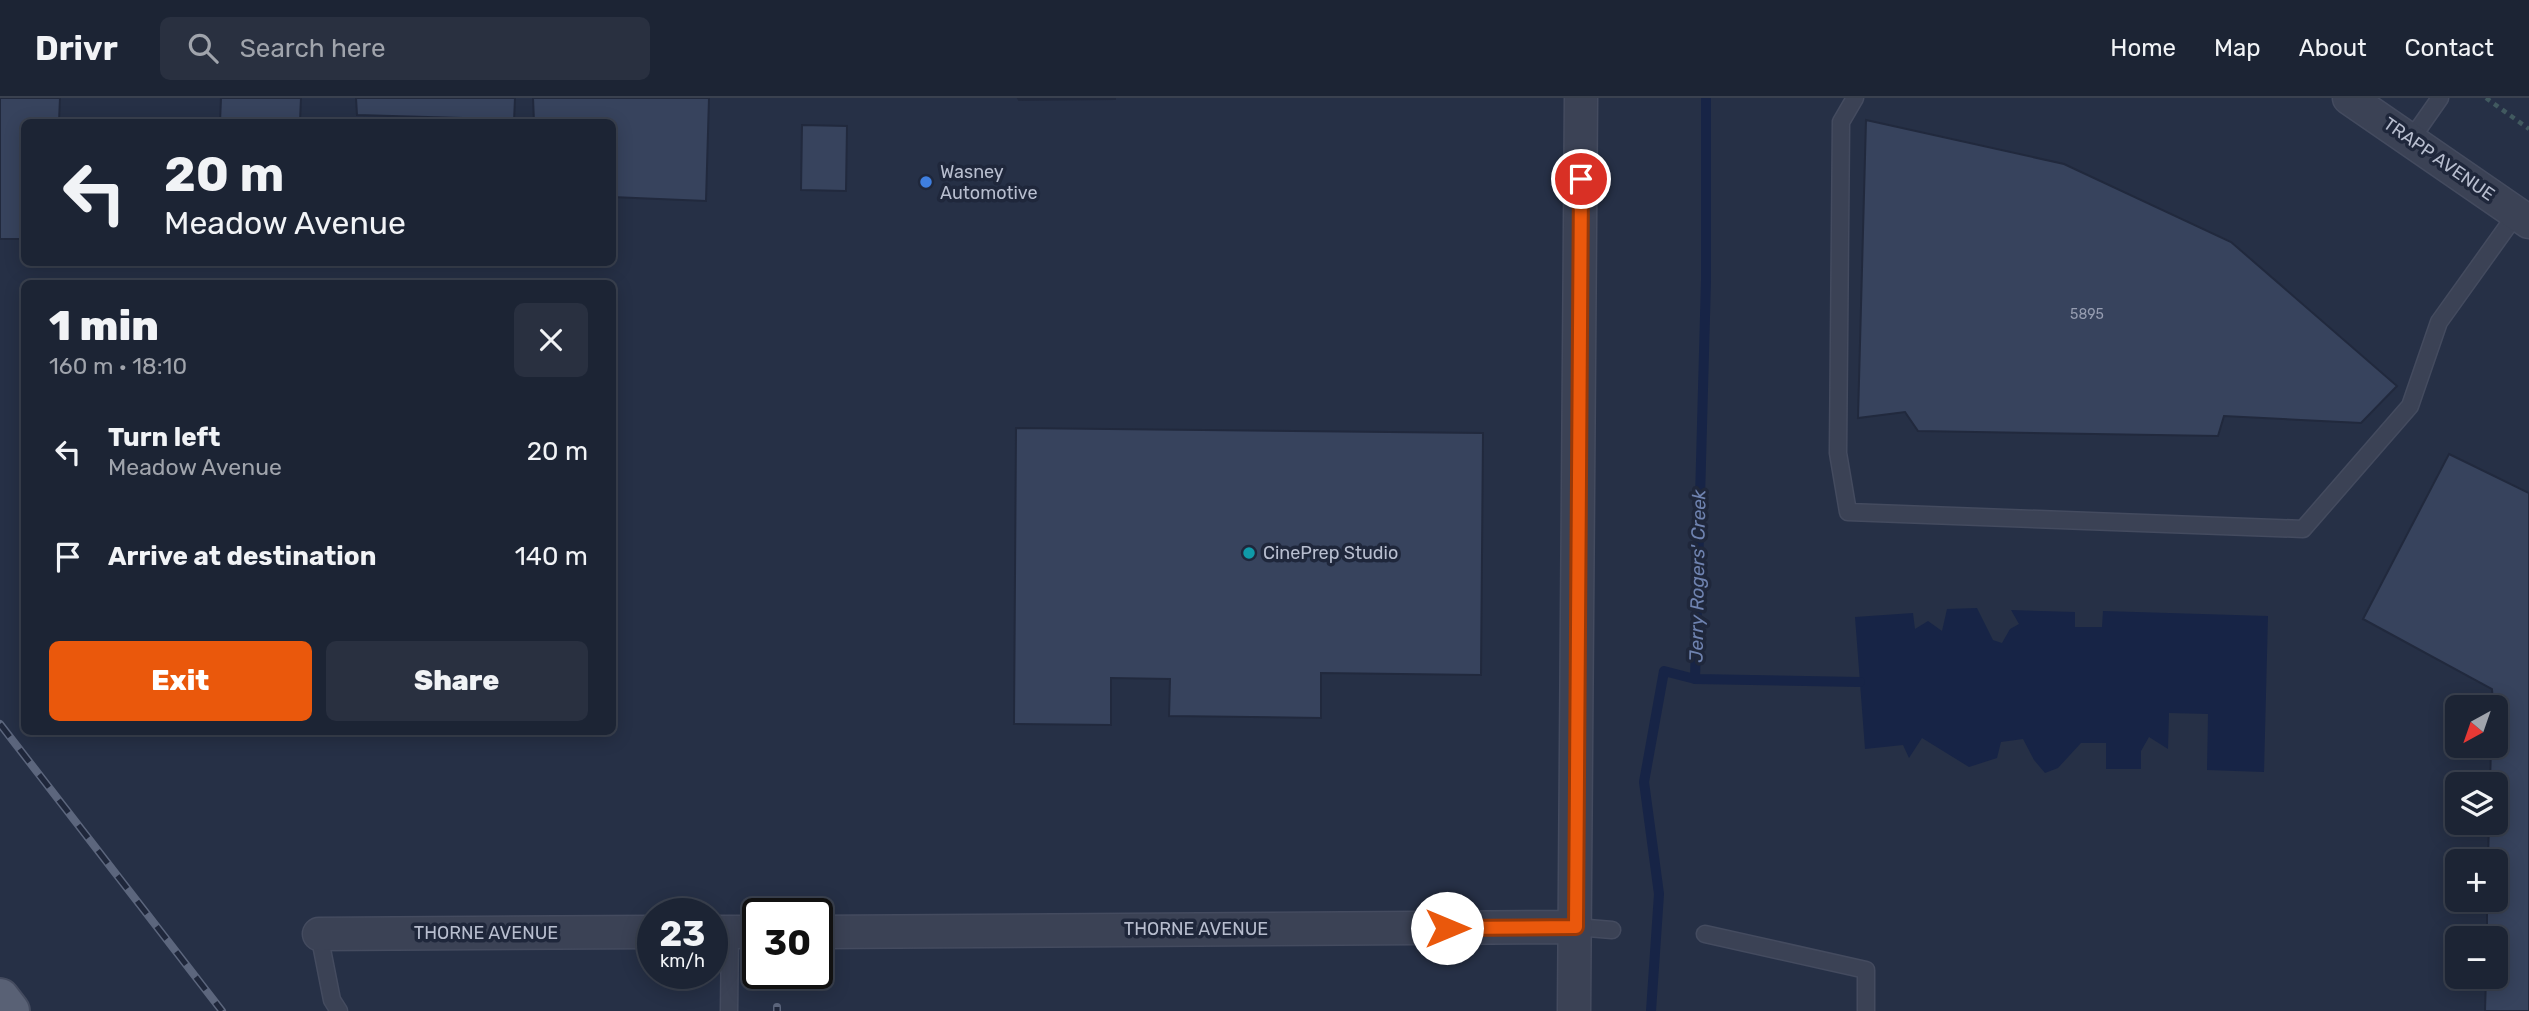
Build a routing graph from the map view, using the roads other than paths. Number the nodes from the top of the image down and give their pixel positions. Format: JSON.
{"nodes":[{"id":1,"x":1581,"y":98,"type":"edge"},
{"id":2,"x":1855,"y":98,"type":"edge"},
{"id":3,"x":2349,"y":98,"type":"edge"},
{"id":4,"x":2440,"y":98,"type":"edge"},
{"id":5,"x":2412,"y":138,"type":"junction"},
{"id":6,"x":2523,"y":217,"type":"edge"},
{"id":7,"x":1576,"y":927,"type":"junction"},
{"id":8,"x":1612,"y":930,"type":"dead end"},
{"id":9,"x":637,"y":932,"type":"edge"},
{"id":10,"x":733,"y":932,"type":"edge"},
{"id":11,"x":833,"y":932,"type":"edge"},
{"id":12,"x":319,"y":934,"type":"joint"},
{"id":13,"x":1705,"y":934,"type":"dead end"},
{"id":14,"x":0,"y":998,"type":"edge"},
{"id":15,"x":10,"y":1011,"type":"edge"},
{"id":16,"x":339,"y":1011,"type":"edge"},
{"id":17,"x":729,"y":1011,"type":"edge"},
{"id":18,"x":1574,"y":1011,"type":"edge"},
{"id":19,"x":1866,"y":1011,"type":"edge"}],
"edges":[{"from":1,"to":7,"type":"street"},
{"from":2,"to":6,"type":"lane"},
{"from":3,"to":5,"type":"street","name":"TRAPP AVENUE"},
{"from":4,"to":5,"type":"lane"},
{"from":5,"to":6,"type":"street","name":"TRAPP AVENUE"},
{"from":7,"to":8,"type":"lane"},
{"from":7,"to":11,"type":"street","name":"THORNE AVENUE"},
{"from":7,"to":18,"type":"street"},
{"from":9,"to":12,"type":"street","name":"THORNE AVENUE"},
{"from":10,"to":17,"type":"lane"},
{"from":12,"to":16,"type":"lane"},
{"from":13,"to":19,"type":"lane"},
{"from":14,"to":15,"type":"main road"}]}
